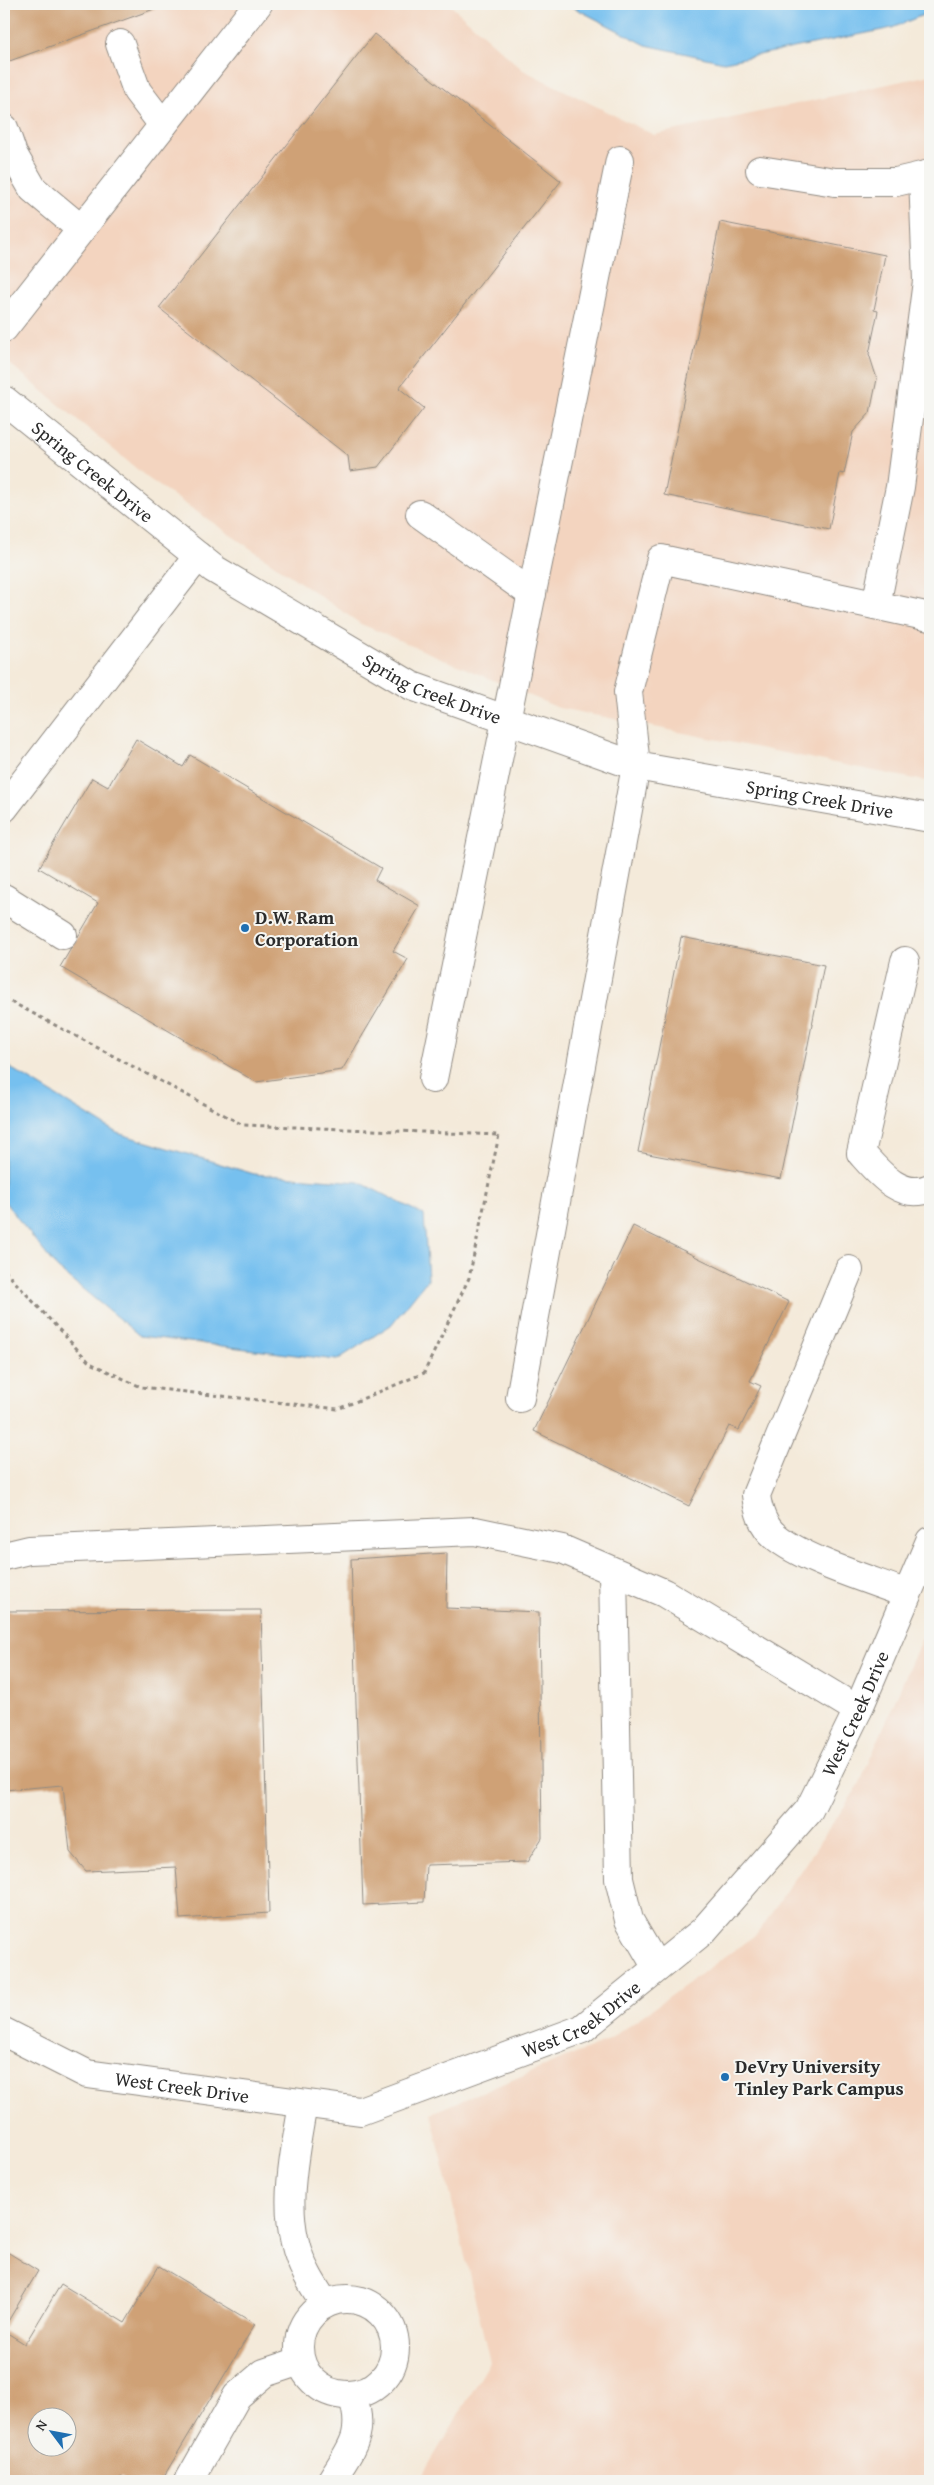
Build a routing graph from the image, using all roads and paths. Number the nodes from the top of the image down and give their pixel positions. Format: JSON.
{"nodes":[{"id":1,"x":258,"y":4,"type":"edge"},
{"id":2,"x":120,"y":44,"type":"dead end"},
{"id":3,"x":163,"y":125,"type":"junction"},
{"id":4,"x":4,"y":128,"type":"edge"},
{"id":5,"x":620,"y":160,"type":"dead end"},
{"id":6,"x":760,"y":170,"type":"dead end"},
{"id":7,"x":926,"y":175,"type":"edge"},
{"id":8,"x":81,"y":229,"type":"junction"},
{"id":9,"x":4,"y":328,"type":"edge"},
{"id":10,"x":4,"y":400,"type":"edge"},
{"id":11,"x":420,"y":514,"type":"dead end"},
{"id":12,"x":198,"y":556,"type":"junction"},
{"id":13,"x":532,"y":594,"type":"junction"},
{"id":14,"x":876,"y":605,"type":"junction"},
{"id":15,"x":930,"y":616,"type":"edge"},
{"id":16,"x":507,"y":720,"type":"junction"},
{"id":17,"x":636,"y":766,"type":"junction"},
{"id":18,"x":4,"y":808,"type":"edge"},
{"id":19,"x":930,"y":818,"type":"edge"},
{"id":20,"x":4,"y":898,"type":"edge"},
{"id":21,"x":63,"y":935,"type":"dead end"},
{"id":22,"x":905,"y":961,"type":"dead end"},
{"id":23,"x":4,"y":998,"type":"edge"},
{"id":24,"x":433,"y":1079,"type":"dead end"},
{"id":25,"x":930,"y":1188,"type":"edge"},
{"id":26,"x":4,"y":1270,"type":"edge"},
{"id":27,"x":849,"y":1270,"type":"dead end"},
{"id":28,"x":520,"y":1398,"type":"dead end"},
{"id":29,"x":930,"y":1541,"type":"edge"},
{"id":30,"x":4,"y":1556,"type":"edge"},
{"id":31,"x":613,"y":1572,"type":"junction"},
{"id":32,"x":907,"y":1594,"type":"junction"},
{"id":33,"x":858,"y":1710,"type":"junction"},
{"id":34,"x":657,"y":1968,"type":"junction"},
{"id":35,"x":4,"y":2032,"type":"edge"},
{"id":36,"x":303,"y":2104,"type":"junction"},
{"id":37,"x":325,"y":2304,"type":"junction"},
{"id":38,"x":300,"y":2361,"type":"junction"},
{"id":39,"x":352,"y":2395,"type":"junction"},
{"id":40,"x":189,"y":2481,"type":"edge"},
{"id":41,"x":331,"y":2481,"type":"edge"}],
"edges":[{"from":1,"to":3,"type":"street"},
{"from":2,"to":3,"type":"street"},
{"from":3,"to":8,"type":"street"},
{"from":4,"to":8,"type":"street"},
{"from":5,"to":13,"type":"street"},
{"from":6,"to":7,"type":"street"},
{"from":7,"to":14,"type":"street"},
{"from":8,"to":9,"type":"street"},
{"from":10,"to":12,"type":"street","name":"Spring Creek Drive"},
{"from":11,"to":13,"type":"street"},
{"from":12,"to":16,"type":"street","name":"Spring Creek Drive"},
{"from":12,"to":18,"type":"street"},
{"from":13,"to":16,"type":"street"},
{"from":14,"to":15,"type":"street"},
{"from":14,"to":17,"type":"street"},
{"from":16,"to":17,"type":"street","name":"Spring Creek Drive"},
{"from":16,"to":24,"type":"street"},
{"from":17,"to":19,"type":"street","name":"Spring Creek Drive"},
{"from":17,"to":28,"type":"street"},
{"from":20,"to":21,"type":"street"},
{"from":22,"to":25,"type":"street"},
{"from":23,"to":26,"type":"path"},
{"from":27,"to":32,"type":"street"},
{"from":29,"to":32,"type":"street","name":"West Creek Drive"},
{"from":30,"to":31,"type":"street"},
{"from":31,"to":33,"type":"street"},
{"from":31,"to":34,"type":"street"},
{"from":32,"to":33,"type":"street","name":"West Creek Drive"},
{"from":33,"to":34,"type":"street","name":"West Creek Drive"},
{"from":34,"to":36,"type":"street","name":"West Creek Drive"},
{"from":35,"to":36,"type":"street","name":"West Creek Drive"},
{"from":36,"to":37,"type":"street"},
{"from":37,"to":38,"type":"street"},
{"from":37,"to":39,"type":"street"},
{"from":38,"to":39,"type":"street"},
{"from":38,"to":40,"type":"street"},
{"from":39,"to":41,"type":"street"}]}
